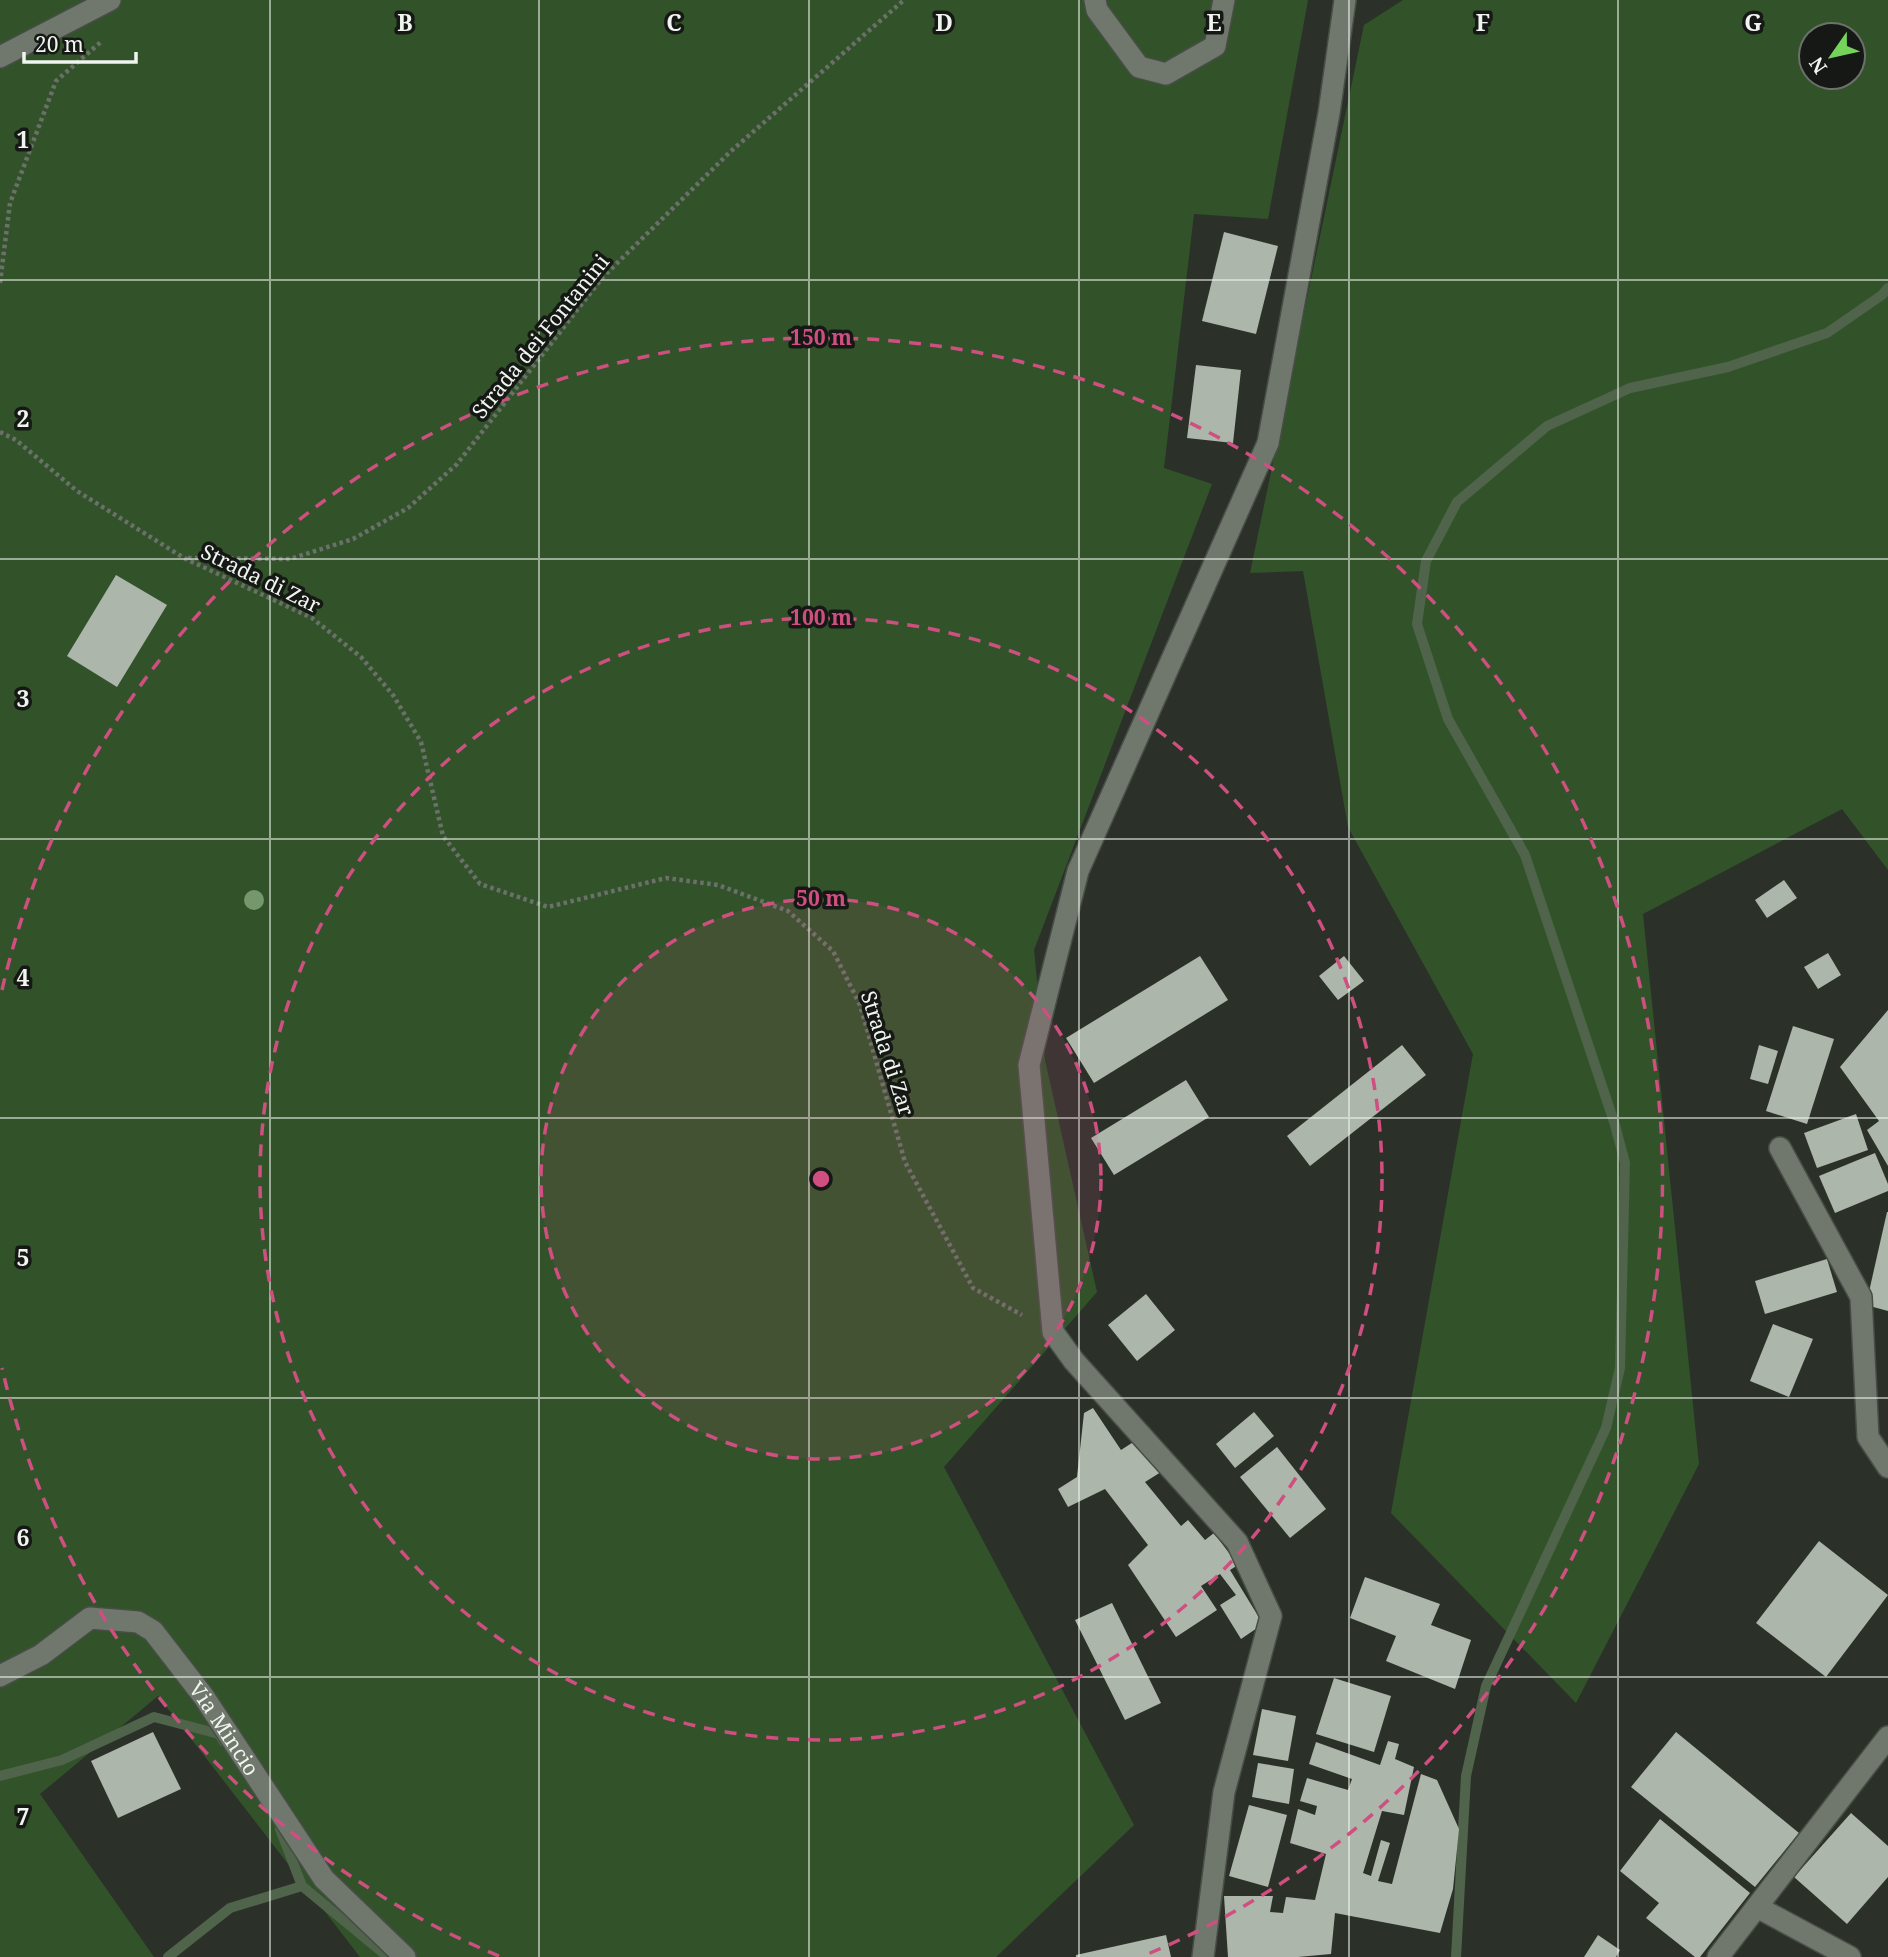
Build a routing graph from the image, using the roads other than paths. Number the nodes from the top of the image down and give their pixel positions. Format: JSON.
{"nodes":[{"id":1,"x":110,"y":0,"type":"edge"},
{"id":2,"x":1095,"y":0,"type":"edge"},
{"id":3,"x":1224,"y":0,"type":"edge"},
{"id":4,"x":1345,"y":0,"type":"edge"},
{"id":5,"x":0,"y":57,"type":"edge"},
{"id":6,"x":1780,"y":1148,"type":"dead end"},
{"id":7,"x":1888,"y":1467,"type":"edge"},
{"id":8,"x":0,"y":1676,"type":"edge"},
{"id":9,"x":1888,"y":1737,"type":"edge"},
{"id":10,"x":1757,"y":1907,"type":"junction"},
{"id":11,"x":405,"y":1957,"type":"edge"},
{"id":12,"x":1203,"y":1957,"type":"edge"},
{"id":13,"x":1718,"y":1957,"type":"edge"},
{"id":14,"x":1850,"y":1957,"type":"edge"}],
"edges":[{"from":1,"to":5,"type":"street"},
{"from":2,"to":3,"type":"street"},
{"from":4,"to":12,"type":"street"},
{"from":6,"to":7,"type":"street"},
{"from":8,"to":11,"type":"street","name":"Via Mincio"},
{"from":9,"to":10,"type":"street"},
{"from":10,"to":13,"type":"street"},
{"from":10,"to":14,"type":"street"}]}
